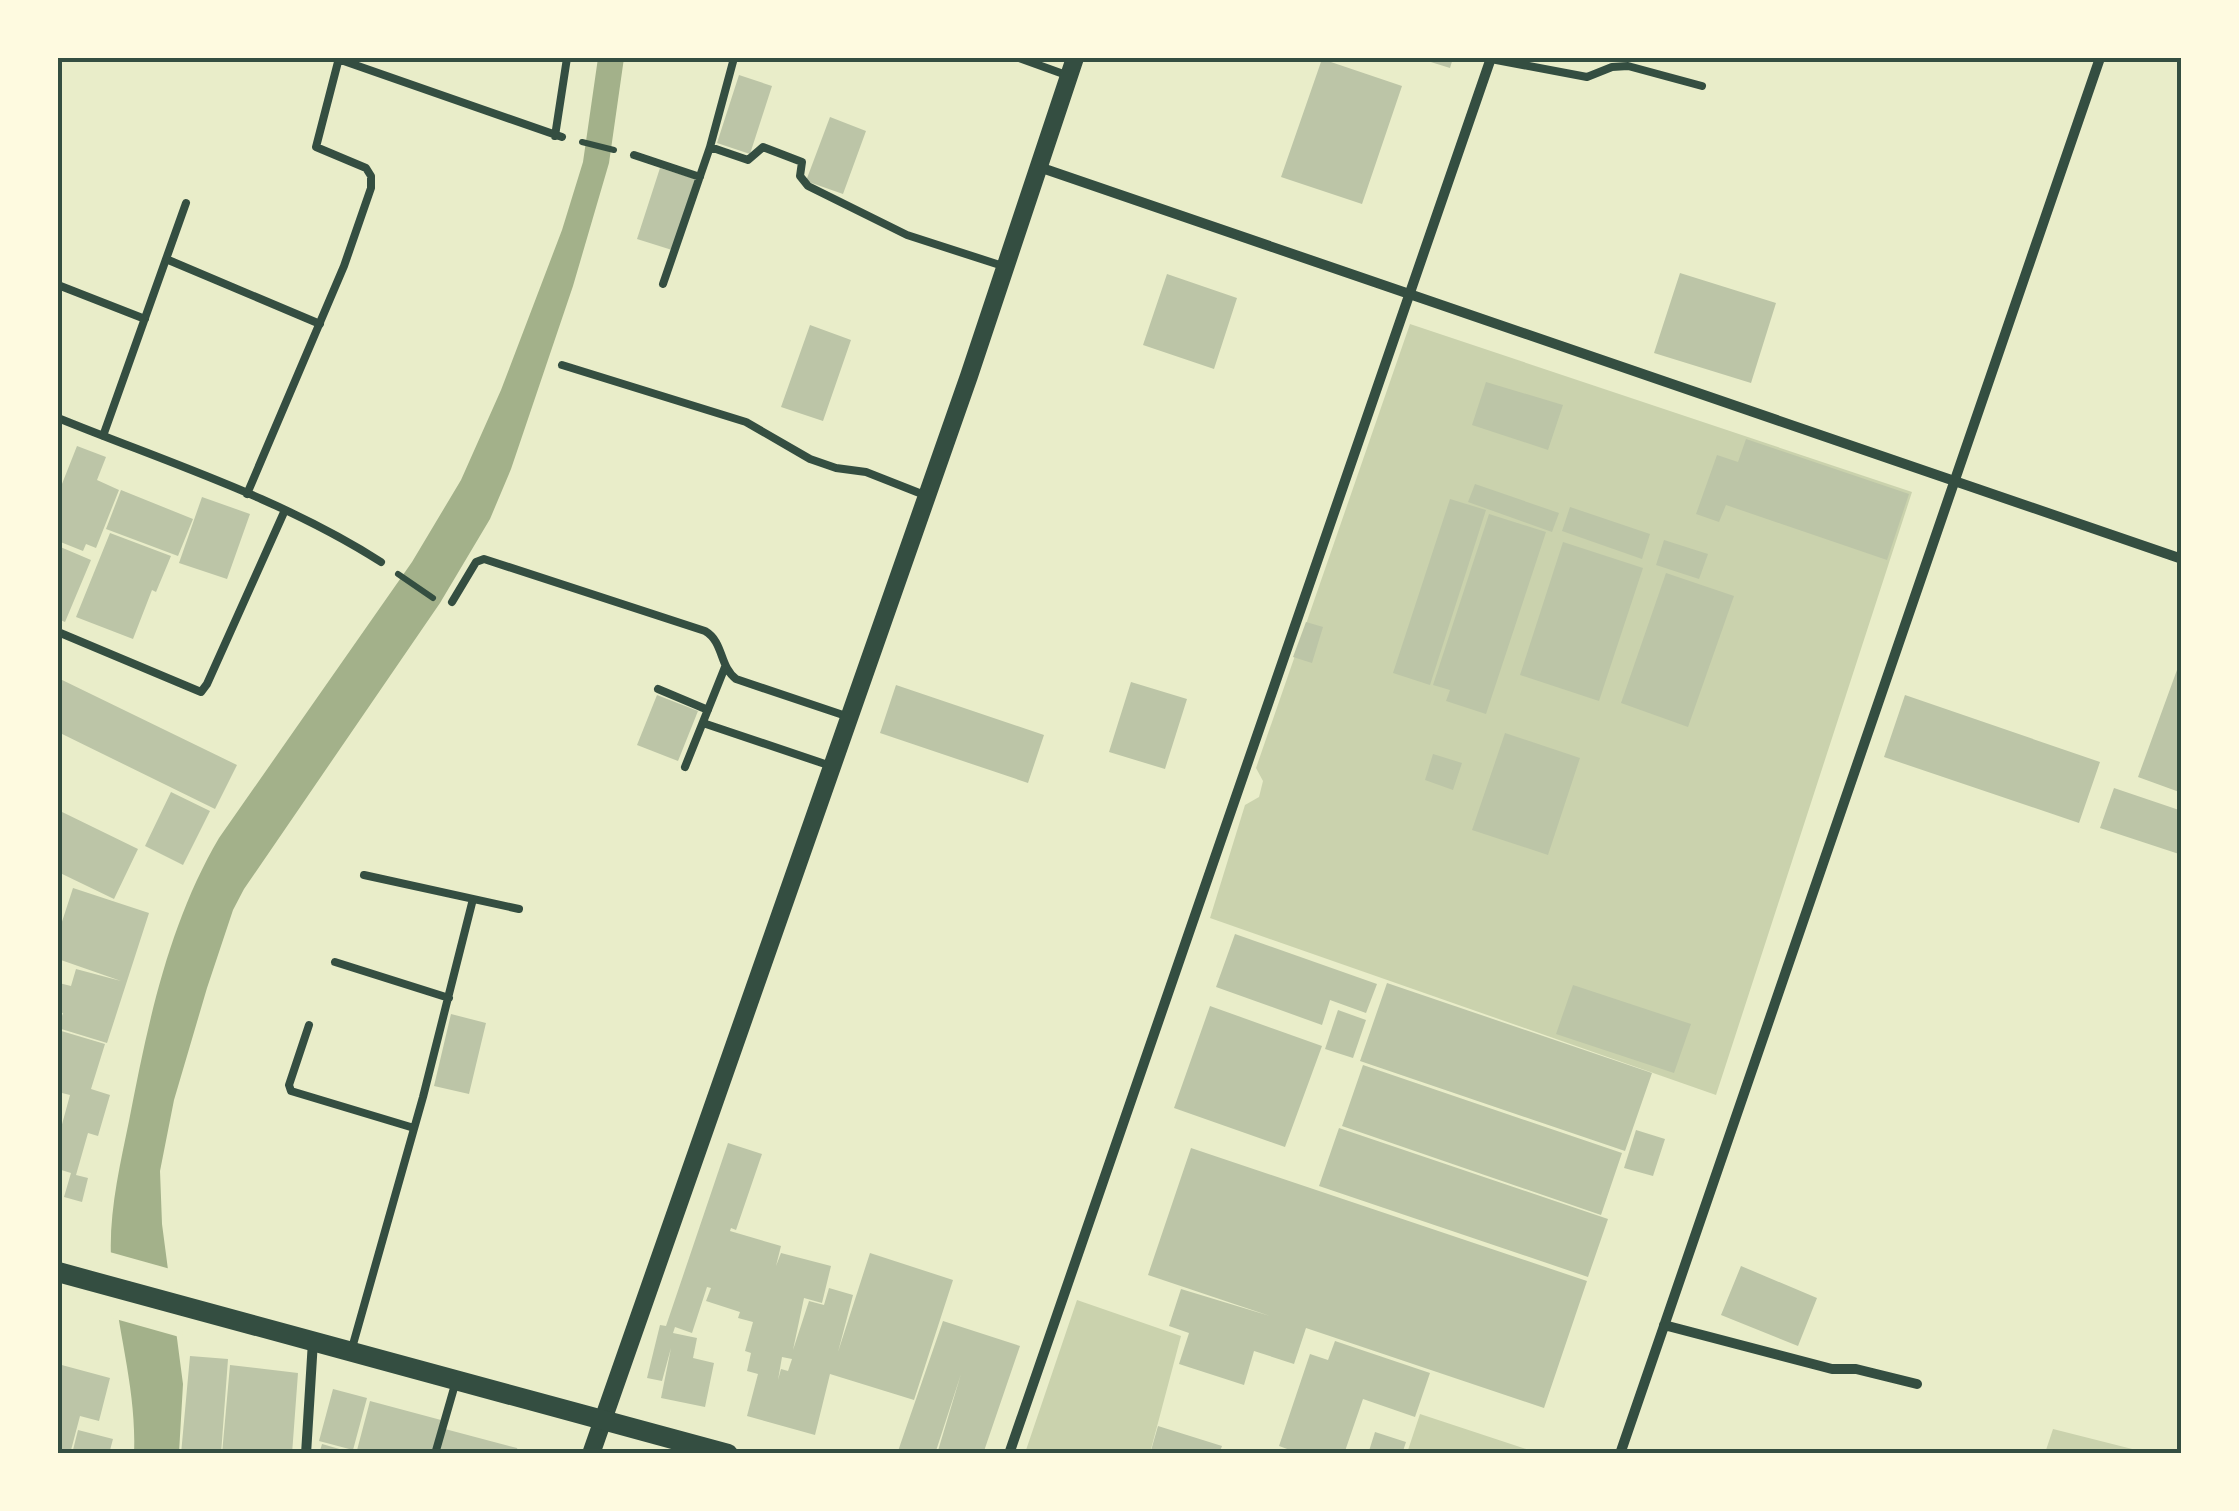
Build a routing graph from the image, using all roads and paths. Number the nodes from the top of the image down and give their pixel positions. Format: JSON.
{"nodes":[{"id":1,"x":338,"y":58,"type":"edge"},
{"id":2,"x":566,"y":58,"type":"edge"},
{"id":3,"x":734,"y":58,"type":"edge"},
{"id":4,"x":1019,"y":58,"type":"edge"},
{"id":5,"x":1491,"y":58,"type":"edge"},
{"id":6,"x":1642,"y":58,"type":"edge"},
{"id":7,"x":2100,"y":58,"type":"edge"},
{"id":8,"x":1072,"y":66,"type":"edge"},
{"id":9,"x":1639,"y":68,"type":"junction"},
{"id":10,"x":1702,"y":86,"type":"dead end"},
{"id":11,"x":587,"y":143,"type":"dead end"},
{"id":12,"x":710,"y":147,"type":"junction"},
{"id":13,"x":612,"y":149,"type":"dead end"},
{"id":14,"x":634,"y":155,"type":"dead end"},
{"id":15,"x":1039,"y":167,"type":"junction"},
{"id":16,"x":700,"y":177,"type":"junction"},
{"id":17,"x":186,"y":203,"type":"dead end"},
{"id":18,"x":166,"y":259,"type":"junction"},
{"id":19,"x":1006,"y":267,"type":"junction"},
{"id":20,"x":664,"y":284,"type":"dead end"},
{"id":21,"x":58,"y":285,"type":"edge"},
{"id":22,"x":1409,"y":294,"type":"junction"},
{"id":23,"x":144,"y":318,"type":"junction"},
{"id":24,"x":320,"y":324,"type":"junction"},
{"id":25,"x":562,"y":365,"type":"dead end"},
{"id":26,"x":58,"y":418,"type":"edge"},
{"id":27,"x":103,"y":436,"type":"junction"},
{"id":28,"x":1955,"y":482,"type":"junction"},
{"id":29,"x":247,"y":494,"type":"junction"},
{"id":30,"x":927,"y":496,"type":"junction"},
{"id":31,"x":285,"y":510,"type":"junction"},
{"id":32,"x":2182,"y":559,"type":"edge"},
{"id":33,"x":381,"y":562,"type":"dead end"},
{"id":34,"x":397,"y":573,"type":"dead end"},
{"id":35,"x":452,"y":602,"type":"dead end"},
{"id":36,"x":440,"y":603,"type":"dead end"},
{"id":37,"x":58,"y":632,"type":"edge"},
{"id":38,"x":725,"y":666,"type":"junction"},
{"id":39,"x":658,"y":689,"type":"dead end"},
{"id":40,"x":708,"y":710,"type":"junction"},
{"id":41,"x":849,"y":717,"type":"junction"},
{"id":42,"x":703,"y":723,"type":"junction"},
{"id":43,"x":832,"y":766,"type":"junction"},
{"id":44,"x":685,"y":767,"type":"dead end"},
{"id":45,"x":364,"y":875,"type":"dead end"},
{"id":46,"x":473,"y":899,"type":"junction"},
{"id":47,"x":519,"y":909,"type":"dead end"},
{"id":48,"x":335,"y":962,"type":"dead end"},
{"id":49,"x":449,"y":998,"type":"junction"},
{"id":50,"x":310,"y":1024,"type":"dead end"},
{"id":51,"x":414,"y":1128,"type":"junction"},
{"id":52,"x":58,"y":1272,"type":"edge"},
{"id":53,"x":1664,"y":1325,"type":"junction"},
{"id":54,"x":313,"y":1341,"type":"junction"},
{"id":55,"x":351,"y":1351,"type":"junction"},
{"id":56,"x":457,"y":1379,"type":"junction"},
{"id":57,"x":1917,"y":1384,"type":"dead end"},
{"id":58,"x":603,"y":1418,"type":"junction"},
{"id":59,"x":306,"y":1454,"type":"edge"},
{"id":60,"x":435,"y":1454,"type":"edge"},
{"id":61,"x":591,"y":1454,"type":"edge"},
{"id":62,"x":728,"y":1454,"type":"edge"},
{"id":63,"x":1009,"y":1454,"type":"edge"},
{"id":64,"x":1620,"y":1454,"type":"edge"}],
"edges":[{"from":1,"to":2,"type":"lane"},
{"from":1,"to":24,"type":"lane"},
{"from":3,"to":12,"type":"lane"},
{"from":4,"to":8,"type":"lane"},
{"from":5,"to":9,"type":"lane"},
{"from":5,"to":22,"type":"street"},
{"from":6,"to":9,"type":"lane"},
{"from":7,"to":28,"type":"street"},
{"from":8,"to":15,"type":"street"},
{"from":9,"to":10,"type":"lane"},
{"from":11,"to":13,"type":"path"},
{"from":12,"to":16,"type":"lane"},
{"from":12,"to":19,"type":"lane"},
{"from":14,"to":16,"type":"lane"},
{"from":15,"to":19,"type":"street"},
{"from":15,"to":22,"type":"street"},
{"from":16,"to":20,"type":"lane"},
{"from":17,"to":18,"type":"lane"},
{"from":18,"to":23,"type":"lane"},
{"from":18,"to":24,"type":"lane"},
{"from":19,"to":30,"type":"street"},
{"from":21,"to":23,"type":"lane"},
{"from":22,"to":28,"type":"street"},
{"from":22,"to":63,"type":"street"},
{"from":23,"to":27,"type":"lane"},
{"from":24,"to":29,"type":"lane"},
{"from":25,"to":30,"type":"lane"},
{"from":26,"to":27,"type":"lane"},
{"from":27,"to":29,"type":"lane"},
{"from":28,"to":32,"type":"street"},
{"from":28,"to":53,"type":"street"},
{"from":29,"to":31,"type":"lane"},
{"from":30,"to":41,"type":"street"},
{"from":31,"to":33,"type":"lane"},
{"from":31,"to":37,"type":"lane"},
{"from":34,"to":36,"type":"path"},
{"from":35,"to":38,"type":"lane"},
{"from":38,"to":40,"type":"lane"},
{"from":38,"to":41,"type":"lane"},
{"from":39,"to":40,"type":"lane"},
{"from":40,"to":42,"type":"lane"},
{"from":41,"to":43,"type":"street"},
{"from":42,"to":43,"type":"lane"},
{"from":42,"to":44,"type":"lane"},
{"from":43,"to":58,"type":"street"},
{"from":45,"to":46,"type":"lane"},
{"from":46,"to":47,"type":"lane"},
{"from":46,"to":49,"type":"lane"},
{"from":48,"to":49,"type":"lane"},
{"from":49,"to":51,"type":"lane"},
{"from":50,"to":51,"type":"lane"},
{"from":51,"to":55,"type":"lane"},
{"from":52,"to":54,"type":"main road"},
{"from":53,"to":57,"type":"street"},
{"from":53,"to":64,"type":"street"},
{"from":54,"to":55,"type":"main road"},
{"from":54,"to":59,"type":"street"},
{"from":55,"to":56,"type":"main road"},
{"from":56,"to":58,"type":"main road"},
{"from":56,"to":60,"type":"lane"},
{"from":58,"to":61,"type":"street"},
{"from":58,"to":62,"type":"main road"}]}
